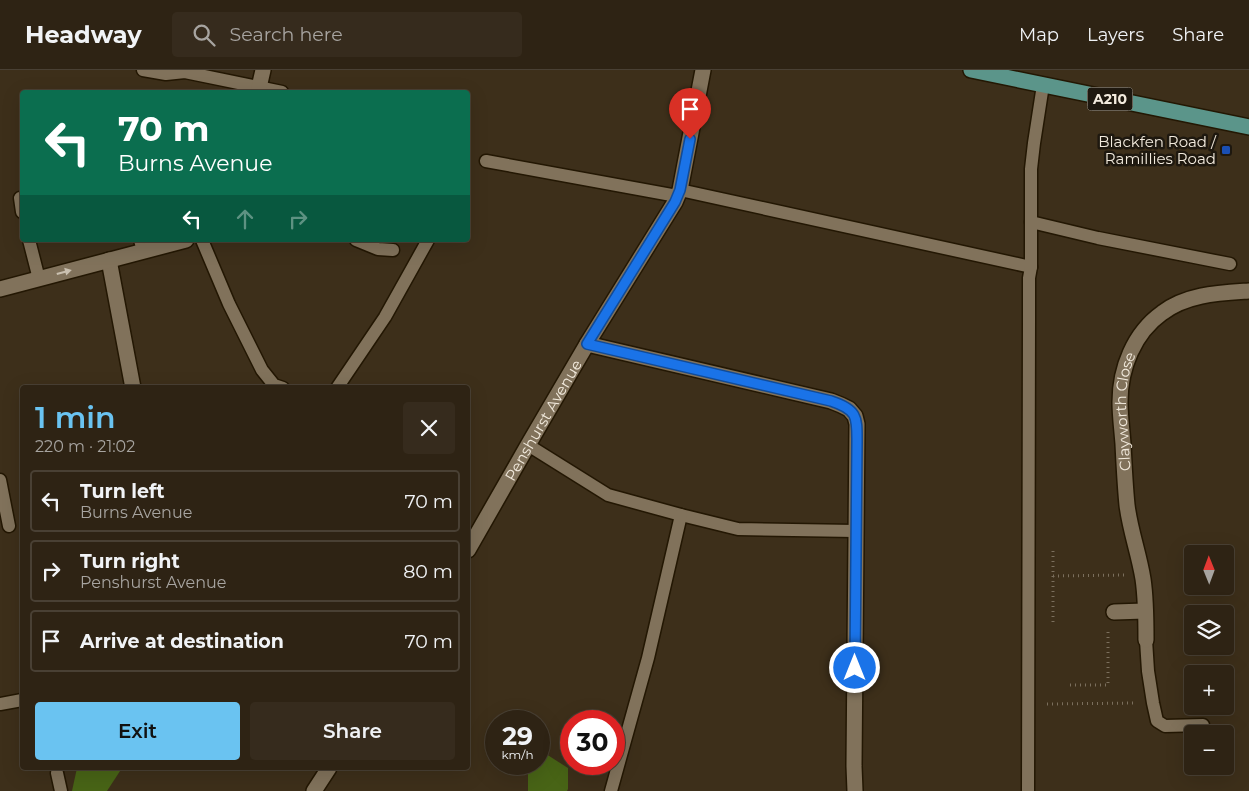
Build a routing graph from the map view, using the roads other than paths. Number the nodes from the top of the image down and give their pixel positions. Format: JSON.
{"nodes":[{"id":1,"x":143,"y":70,"type":"edge"},
{"id":2,"x":263,"y":70,"type":"edge"},
{"id":3,"x":704,"y":70,"type":"edge"},
{"id":4,"x":971,"y":70,"type":"edge"},
{"id":5,"x":1043,"y":86,"type":"junction"},
{"id":6,"x":259,"y":90,"type":"edge"},
{"id":7,"x":1249,"y":127,"type":"edge"},
{"id":8,"x":486,"y":161,"type":"dead end"},
{"id":9,"x":678,"y":193,"type":"junction"},
{"id":10,"x":1031,"y":222,"type":"junction"},
{"id":11,"x":30,"y":242,"type":"edge"},
{"id":12,"x":171,"y":242,"type":"edge"},
{"id":13,"x":203,"y":242,"type":"edge"},
{"id":14,"x":361,"y":242,"type":"edge"},
{"id":15,"x":427,"y":242,"type":"edge"},
{"id":16,"x":141,"y":246,"type":"edge"},
{"id":17,"x":393,"y":250,"type":"dead end"},
{"id":18,"x":109,"y":260,"type":"junction"},
{"id":19,"x":1230,"y":264,"type":"dead end"},
{"id":20,"x":1031,"y":267,"type":"junction"},
{"id":21,"x":39,"y":279,"type":"junction"},
{"id":22,"x":0,"y":289,"type":"edge"},
{"id":23,"x":1249,"y":291,"type":"edge"},
{"id":24,"x":587,"y":344,"type":"junction"},
{"id":25,"x":131,"y":385,"type":"edge"},
{"id":26,"x":274,"y":385,"type":"edge"},
{"id":27,"x":339,"y":385,"type":"edge"},
{"id":28,"x":528,"y":445,"type":"junction"},
{"id":29,"x":0,"y":480,"type":"edge"},
{"id":30,"x":681,"y":515,"type":"junction"},
{"id":31,"x":9,"y":526,"type":"dead end"},
{"id":32,"x":855,"y":532,"type":"junction"},
{"id":33,"x":472,"y":534,"type":"edge"},
{"id":34,"x":1145,"y":611,"type":"junction"},
{"id":35,"x":1114,"y":612,"type":"road end"},
{"id":36,"x":1146,"y":640,"type":"joint"},
{"id":37,"x":20,"y":700,"type":"edge"},
{"id":38,"x":0,"y":704,"type":"edge"},
{"id":39,"x":1184,"y":726,"type":"edge"},
{"id":40,"x":328,"y":770,"type":"edge"},
{"id":41,"x":57,"y":773,"type":"dead end"},
{"id":42,"x":61,"y":791,"type":"edge"},
{"id":43,"x":314,"y":791,"type":"edge"},
{"id":44,"x":611,"y":791,"type":"edge"},
{"id":45,"x":856,"y":791,"type":"edge"},
{"id":46,"x":1028,"y":791,"type":"edge"}],
"edges":[{"from":1,"to":6,"type":"lane"},
{"from":2,"to":6,"type":"street"},
{"from":3,"to":9,"type":"street","name":"Penshurst Avenue"},
{"from":4,"to":5,"type":"main road","number":"A210"},
{"from":5,"to":7,"type":"main road","number":"A210"},
{"from":5,"to":10,"type":"lane"},
{"from":8,"to":9,"type":"lane"},
{"from":9,"to":20,"type":"lane"},
{"from":9,"to":24,"type":"street","name":"Penshurst Avenue"},
{"from":10,"to":19,"type":"lane"},
{"from":10,"to":20,"type":"lane"},
{"from":11,"to":21,"type":"lane"},
{"from":12,"to":16,"type":"street"},
{"from":13,"to":26,"type":"lane"},
{"from":14,"to":17,"type":"lane"},
{"from":15,"to":27,"type":"lane"},
{"from":16,"to":18,"type":"street"},
{"from":21,"to":18,"type":"street","one_way":true},
{"from":18,"to":25,"type":"street"},
{"from":20,"to":46,"type":"lane"},
{"from":21,"to":22,"type":"street"},
{"from":23,"to":34,"type":"street","name":"Clayworth Close"},
{"from":24,"to":28,"type":"street","name":"Penshurst Avenue"},
{"from":24,"to":32,"type":"street"},
{"from":28,"to":30,"type":"lane"},
{"from":28,"to":33,"type":"street","name":"Penshurst Avenue"},
{"from":29,"to":31,"type":"lane"},
{"from":30,"to":32,"type":"lane"},
{"from":30,"to":44,"type":"lane"},
{"from":32,"to":45,"type":"street"},
{"from":34,"to":35,"type":"street"},
{"from":34,"to":36,"type":"street","name":"Clayworth Close"},
{"from":36,"to":39,"type":"lane"},
{"from":37,"to":38,"type":"lane"},
{"from":40,"to":43,"type":"street"},
{"from":41,"to":42,"type":"lane"}]}
